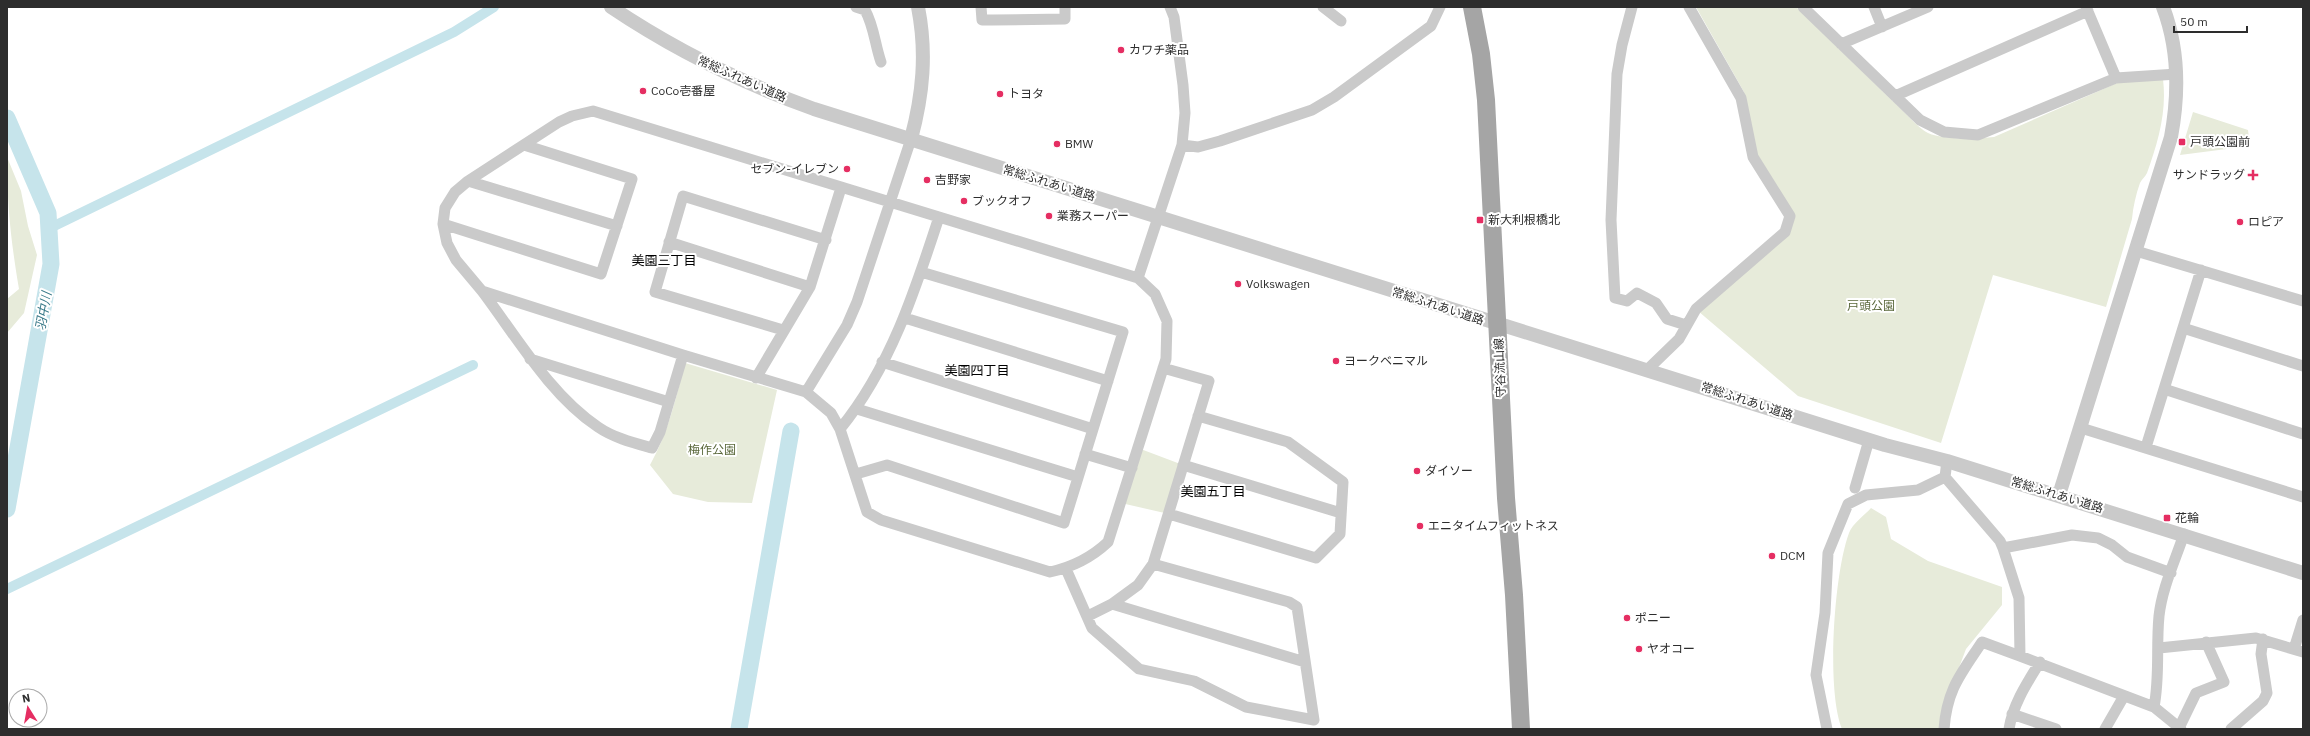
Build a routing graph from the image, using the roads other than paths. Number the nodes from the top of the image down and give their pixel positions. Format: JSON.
{"nodes":[{"id":1,"x":611,"y":7,"type":"edge"},
{"id":2,"x":856,"y":7,"type":"edge"},
{"id":3,"x":918,"y":7,"type":"edge"},
{"id":4,"x":981,"y":7,"type":"edge"},
{"id":5,"x":1065,"y":7,"type":"edge"},
{"id":6,"x":1170,"y":7,"type":"edge"},
{"id":7,"x":1323,"y":7,"type":"edge"},
{"id":8,"x":1440,"y":7,"type":"edge"},
{"id":9,"x":1472,"y":7,"type":"edge"},
{"id":10,"x":1632,"y":7,"type":"edge"},
{"id":11,"x":1690,"y":7,"type":"edge"},
{"id":12,"x":1803,"y":7,"type":"edge"},
{"id":13,"x":1874,"y":7,"type":"edge"},
{"id":14,"x":1928,"y":7,"type":"edge"},
{"id":15,"x":2163,"y":7,"type":"edge"},
{"id":16,"x":2087,"y":9,"type":"edge"},
{"id":17,"x":1341,"y":21,"type":"dead end"},
{"id":18,"x":1882,"y":27,"type":"junction"},
{"id":19,"x":1841,"y":44,"type":"junction"},
{"id":20,"x":882,"y":62,"type":"dead end"},
{"id":21,"x":2177,"y":74,"type":"junction"},
{"id":22,"x":2116,"y":78,"type":"junction"},
{"id":23,"x":1895,"y":96,"type":"junction"},
{"id":24,"x":911,"y":139,"type":"junction"},
{"id":25,"x":524,"y":145,"type":"junction"},
{"id":26,"x":1182,"y":145,"type":"junction"},
{"id":27,"x":468,"y":180,"type":"junction"},
{"id":28,"x":841,"y":188,"type":"junction"},
{"id":29,"x":891,"y":203,"type":"junction"},
{"id":30,"x":1159,"y":216,"type":"junction"},
{"id":31,"x":939,"y":217,"type":"junction"},
{"id":32,"x":443,"y":224,"type":"junction"},
{"id":33,"x":617,"y":226,"type":"junction"},
{"id":34,"x":826,"y":240,"type":"junction"},
{"id":35,"x":668,"y":242,"type":"junction"},
{"id":36,"x":2136,"y":251,"type":"junction"},
{"id":37,"x":2201,"y":270,"type":"junction"},
{"id":38,"x":921,"y":272,"type":"junction"},
{"id":39,"x":1138,"y":278,"type":"junction"},
{"id":40,"x":810,"y":287,"type":"junction"},
{"id":41,"x":482,"y":291,"type":"junction"},
{"id":42,"x":2303,"y":301,"type":"edge"},
{"id":43,"x":905,"y":318,"type":"junction"},
{"id":44,"x":1499,"y":325,"type":"junction"},
{"id":45,"x":1686,"y":325,"type":"junction"},
{"id":46,"x":2183,"y":328,"type":"junction"},
{"id":47,"x":783,"y":330,"type":"junction"},
{"id":48,"x":683,"y":355,"type":"junction"},
{"id":49,"x":529,"y":358,"type":"junction"},
{"id":50,"x":882,"y":362,"type":"junction"},
{"id":51,"x":2303,"y":366,"type":"edge"},
{"id":52,"x":1163,"y":368,"type":"junction"},
{"id":53,"x":1647,"y":370,"type":"junction"},
{"id":54,"x":756,"y":378,"type":"junction"},
{"id":55,"x":1108,"y":381,"type":"junction"},
{"id":56,"x":2164,"y":389,"type":"junction"},
{"id":57,"x":806,"y":392,"type":"junction"},
{"id":58,"x":669,"y":402,"type":"junction"},
{"id":59,"x":857,"y":409,"type":"junction"},
{"id":60,"x":1198,"y":416,"type":"junction"},
{"id":61,"x":2081,"y":428,"type":"junction"},
{"id":62,"x":840,"y":429,"type":"junction"},
{"id":63,"x":1093,"y":429,"type":"junction"},
{"id":64,"x":2303,"y":434,"type":"edge"},
{"id":65,"x":1869,"y":440,"type":"junction"},
{"id":66,"x":2146,"y":447,"type":"junction"},
{"id":67,"x":1085,"y":454,"type":"junction"},
{"id":68,"x":1946,"y":461,"type":"junction"},
{"id":69,"x":1183,"y":465,"type":"junction"},
{"id":70,"x":1132,"y":468,"type":"junction"},
{"id":71,"x":856,"y":474,"type":"junction"},
{"id":72,"x":1078,"y":477,"type":"junction"},
{"id":73,"x":1945,"y":477,"type":"junction"},
{"id":74,"x":1855,"y":488,"type":"dead end"},
{"id":75,"x":2059,"y":496,"type":"junction"},
{"id":76,"x":2303,"y":497,"type":"edge"},
{"id":77,"x":1341,"y":513,"type":"junction"},
{"id":78,"x":1169,"y":514,"type":"junction"},
{"id":79,"x":2184,"y":534,"type":"junction"},
{"id":80,"x":2003,"y":548,"type":"junction"},
{"id":81,"x":1153,"y":564,"type":"junction"},
{"id":82,"x":1066,"y":569,"type":"junction"},
{"id":83,"x":2171,"y":573,"type":"junction"},
{"id":84,"x":2303,"y":573,"type":"edge"},
{"id":85,"x":1112,"y":604,"type":"junction"},
{"id":86,"x":1088,"y":616,"type":"junction"},
{"id":87,"x":2303,"y":620,"type":"edge"},
{"id":88,"x":2263,"y":639,"type":"junction"},
{"id":89,"x":2206,"y":642,"type":"junction"},
{"id":90,"x":2159,"y":648,"type":"junction"},
{"id":91,"x":2299,"y":650,"type":"edge"},
{"id":92,"x":2020,"y":656,"type":"junction"},
{"id":93,"x":1305,"y":662,"type":"junction"},
{"id":94,"x":2040,"y":662,"type":"junction"},
{"id":95,"x":2124,"y":696,"type":"junction"},
{"id":96,"x":2154,"y":707,"type":"junction"},
{"id":97,"x":2012,"y":714,"type":"junction"},
{"id":98,"x":2180,"y":728,"type":"edge"},
{"id":99,"x":1521,"y":729,"type":"edge"},
{"id":100,"x":1826,"y":729,"type":"edge"},
{"id":101,"x":1944,"y":729,"type":"edge"},
{"id":102,"x":2009,"y":729,"type":"edge"},
{"id":103,"x":2056,"y":729,"type":"edge"},
{"id":104,"x":2104,"y":729,"type":"edge"},
{"id":105,"x":2231,"y":729,"type":"edge"}],
"edges":[{"from":1,"to":24,"type":"street","name":"常総ふれあい道路"},
{"from":2,"to":20,"type":"street"},
{"from":3,"to":24,"type":"street"},
{"from":4,"to":5,"type":"street"},
{"from":6,"to":26,"type":"street"},
{"from":7,"to":17,"type":"street"},
{"from":8,"to":26,"type":"street"},
{"from":9,"to":44,"type":"main road","name":"守谷流山線"},
{"from":10,"to":45,"type":"street"},
{"from":11,"to":45,"type":"street"},
{"from":12,"to":19,"type":"street"},
{"from":13,"to":18,"type":"street"},
{"from":14,"to":18,"type":"street"},
{"from":15,"to":21,"type":"street"},
{"from":16,"to":22,"type":"street"},
{"from":16,"to":23,"type":"street"},
{"from":18,"to":19,"type":"street"},
{"from":19,"to":23,"type":"street"},
{"from":21,"to":22,"type":"street"},
{"from":21,"to":36,"type":"street"},
{"from":22,"to":23,"type":"street"},
{"from":24,"to":29,"type":"street"},
{"from":24,"to":30,"type":"street","name":"常総ふれあい道路"},
{"from":25,"to":27,"type":"street"},
{"from":25,"to":28,"type":"street"},
{"from":25,"to":33,"type":"street"},
{"from":26,"to":30,"type":"street"},
{"from":27,"to":32,"type":"street"},
{"from":27,"to":33,"type":"street"},
{"from":28,"to":29,"type":"street"},
{"from":28,"to":34,"type":"street"},
{"from":29,"to":31,"type":"street"},
{"from":29,"to":57,"type":"street"},
{"from":30,"to":39,"type":"street"},
{"from":30,"to":44,"type":"street","name":"常総ふれあい道路"},
{"from":31,"to":38,"type":"street"},
{"from":31,"to":39,"type":"street"},
{"from":32,"to":33,"type":"street"},
{"from":32,"to":41,"type":"street"},
{"from":34,"to":35,"type":"street"},
{"from":34,"to":40,"type":"street"},
{"from":35,"to":40,"type":"street"},
{"from":35,"to":47,"type":"street"},
{"from":36,"to":37,"type":"street"},
{"from":36,"to":61,"type":"street"},
{"from":37,"to":42,"type":"street"},
{"from":37,"to":46,"type":"street"},
{"from":38,"to":43,"type":"street"},
{"from":38,"to":55,"type":"street"},
{"from":39,"to":52,"type":"street"},
{"from":40,"to":47,"type":"street"},
{"from":41,"to":48,"type":"street"},
{"from":41,"to":49,"type":"street"},
{"from":43,"to":50,"type":"street"},
{"from":43,"to":55,"type":"street"},
{"from":44,"to":53,"type":"street","name":"常総ふれあい道路"},
{"from":44,"to":99,"type":"main road","name":"守谷流山線"},
{"from":45,"to":53,"type":"street"},
{"from":46,"to":51,"type":"street"},
{"from":46,"to":56,"type":"street"},
{"from":47,"to":54,"type":"street"},
{"from":48,"to":54,"type":"street"},
{"from":48,"to":58,"type":"street"},
{"from":49,"to":58,"type":"street"},
{"from":49,"to":58,"type":"street"},
{"from":50,"to":59,"type":"street"},
{"from":50,"to":63,"type":"street"},
{"from":52,"to":60,"type":"street"},
{"from":52,"to":70,"type":"street"},
{"from":53,"to":65,"type":"street","name":"常総ふれあい道路"},
{"from":54,"to":57,"type":"street"},
{"from":55,"to":63,"type":"street"},
{"from":56,"to":64,"type":"street"},
{"from":56,"to":66,"type":"street"},
{"from":57,"to":62,"type":"street"},
{"from":59,"to":62,"type":"street"},
{"from":59,"to":72,"type":"street"},
{"from":60,"to":69,"type":"street"},
{"from":60,"to":77,"type":"street"},
{"from":61,"to":66,"type":"street"},
{"from":61,"to":75,"type":"street"},
{"from":62,"to":71,"type":"street"},
{"from":63,"to":67,"type":"street"},
{"from":65,"to":68,"type":"street","name":"常総ふれあい道路"},
{"from":65,"to":74,"type":"street"},
{"from":66,"to":76,"type":"street"},
{"from":67,"to":70,"type":"street"},
{"from":67,"to":72,"type":"street"},
{"from":68,"to":73,"type":"street"},
{"from":68,"to":75,"type":"street","name":"常総ふれあい道路"},
{"from":69,"to":77,"type":"street"},
{"from":69,"to":78,"type":"street"},
{"from":70,"to":82,"type":"street"},
{"from":71,"to":72,"type":"street"},
{"from":71,"to":82,"type":"street"},
{"from":73,"to":80,"type":"street"},
{"from":73,"to":100,"type":"street"},
{"from":75,"to":79,"type":"street","name":"常総ふれあい道路"},
{"from":77,"to":78,"type":"street"},
{"from":78,"to":81,"type":"street"},
{"from":79,"to":83,"type":"street"},
{"from":79,"to":84,"type":"street","name":"常総ふれあい道路"},
{"from":80,"to":83,"type":"street"},
{"from":80,"to":92,"type":"street"},
{"from":81,"to":85,"type":"street"},
{"from":81,"to":93,"type":"street"},
{"from":82,"to":86,"type":"street"},
{"from":83,"to":90,"type":"street"},
{"from":85,"to":86,"type":"street"},
{"from":85,"to":93,"type":"street"},
{"from":86,"to":93,"type":"street"},
{"from":87,"to":91,"type":"street"},
{"from":88,"to":89,"type":"street"},
{"from":88,"to":91,"type":"street"},
{"from":88,"to":105,"type":"street"},
{"from":89,"to":90,"type":"street"},
{"from":89,"to":98,"type":"street"},
{"from":90,"to":96,"type":"street"},
{"from":92,"to":94,"type":"street"},
{"from":92,"to":101,"type":"street"},
{"from":94,"to":95,"type":"street"},
{"from":94,"to":97,"type":"street"},
{"from":95,"to":96,"type":"street"},
{"from":95,"to":104,"type":"street"},
{"from":96,"to":98,"type":"street"},
{"from":97,"to":102,"type":"street"},
{"from":97,"to":103,"type":"street"}]}
